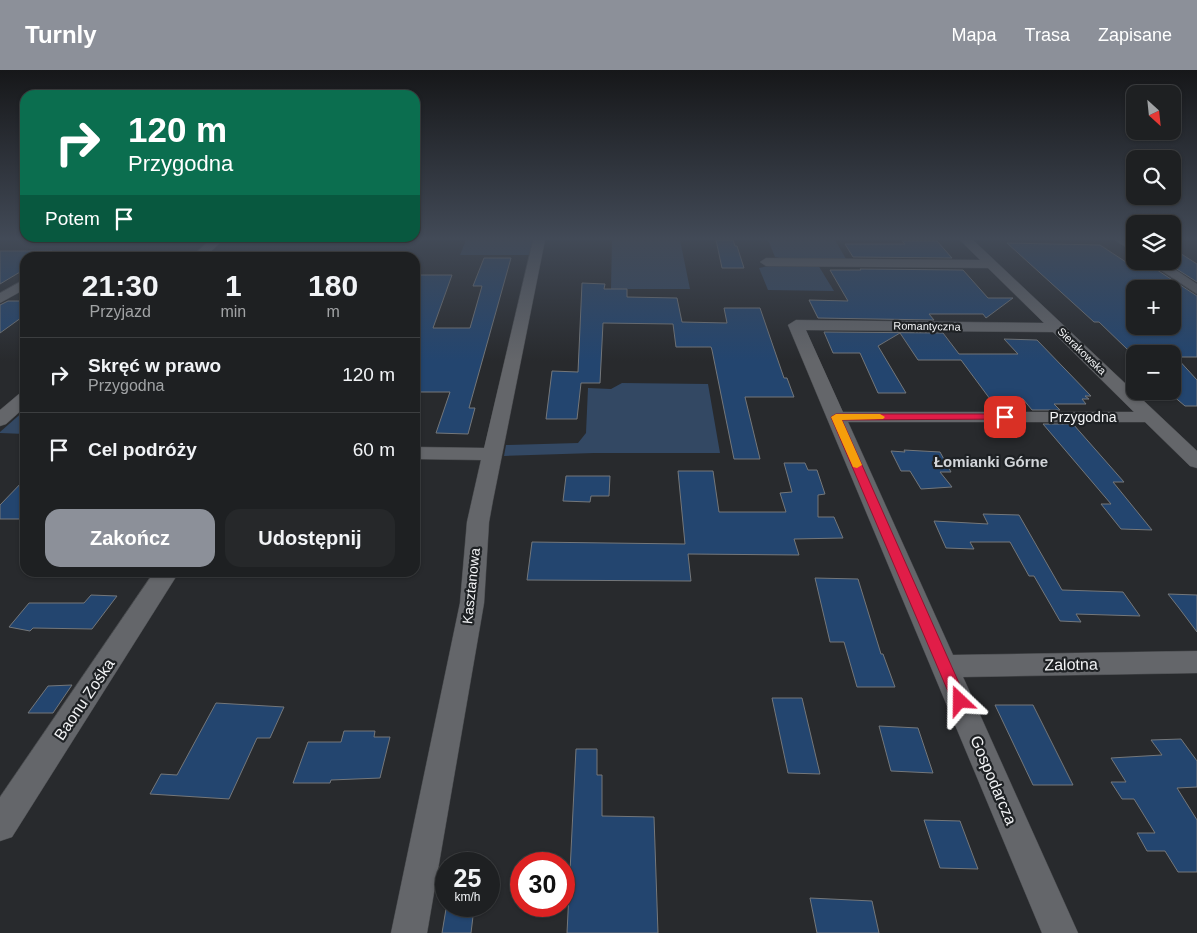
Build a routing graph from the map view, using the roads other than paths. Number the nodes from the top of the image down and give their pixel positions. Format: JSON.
{"nodes":[{"id":1,"x":530,"y":280,"type":"edge"},
{"id":2,"x":1008,"y":280,"type":"edge"},
{"id":3,"x":1183,"y":280,"type":"edge"},
{"id":4,"x":20,"y":286,"type":"edge"},
{"id":5,"x":1197,"y":290,"type":"edge"},
{"id":6,"x":0,"y":299,"type":"edge"},
{"id":7,"x":796,"y":325,"type":"joint"},
{"id":8,"x":1058,"y":328,"type":"junction"},
{"id":9,"x":20,"y":402,"type":"edge"},
{"id":10,"x":836,"y":417,"type":"junction"},
{"id":11,"x":1149,"y":417,"type":"junction"},
{"id":12,"x":0,"y":420,"type":"edge"},
{"id":13,"x":420,"y":453,"type":"edge"},
{"id":14,"x":492,"y":454,"type":"junction"},
{"id":15,"x":1197,"y":462,"type":"edge"},
{"id":16,"x":165,"y":577,"type":"edge"},
{"id":17,"x":1197,"y":662,"type":"edge"},
{"id":18,"x":944,"y":666,"type":"junction"},
{"id":19,"x":0,"y":825,"type":"edge"},
{"id":20,"x":409,"y":933,"type":"edge"},
{"id":21,"x":1060,"y":933,"type":"edge"}],
"edges":[{"from":1,"to":14,"type":"street","name":"Kasztanowa"},
{"from":2,"to":8,"type":"street","name":"Sierakowska"},
{"from":3,"to":5,"type":"street"},
{"from":4,"to":6,"type":"street"},
{"from":7,"to":8,"type":"street","name":"Romantyczna"},
{"from":7,"to":10,"type":"street","name":"Gospodarcza"},
{"from":8,"to":11,"type":"street","name":"Sierakowska"},
{"from":9,"to":12,"type":"street"},
{"from":10,"to":11,"type":"street","name":"Przygodna"},
{"from":10,"to":18,"type":"street","name":"Gospodarcza"},
{"from":11,"to":15,"type":"street","name":"Sierakowska"},
{"from":13,"to":14,"type":"street"},
{"from":14,"to":20,"type":"street","name":"Kasztanowa"},
{"from":16,"to":19,"type":"street","name":"Baonu Zośka"},
{"from":17,"to":18,"type":"street","name":"Zalotna"},
{"from":18,"to":21,"type":"street","name":"Gospodarcza"}]}
